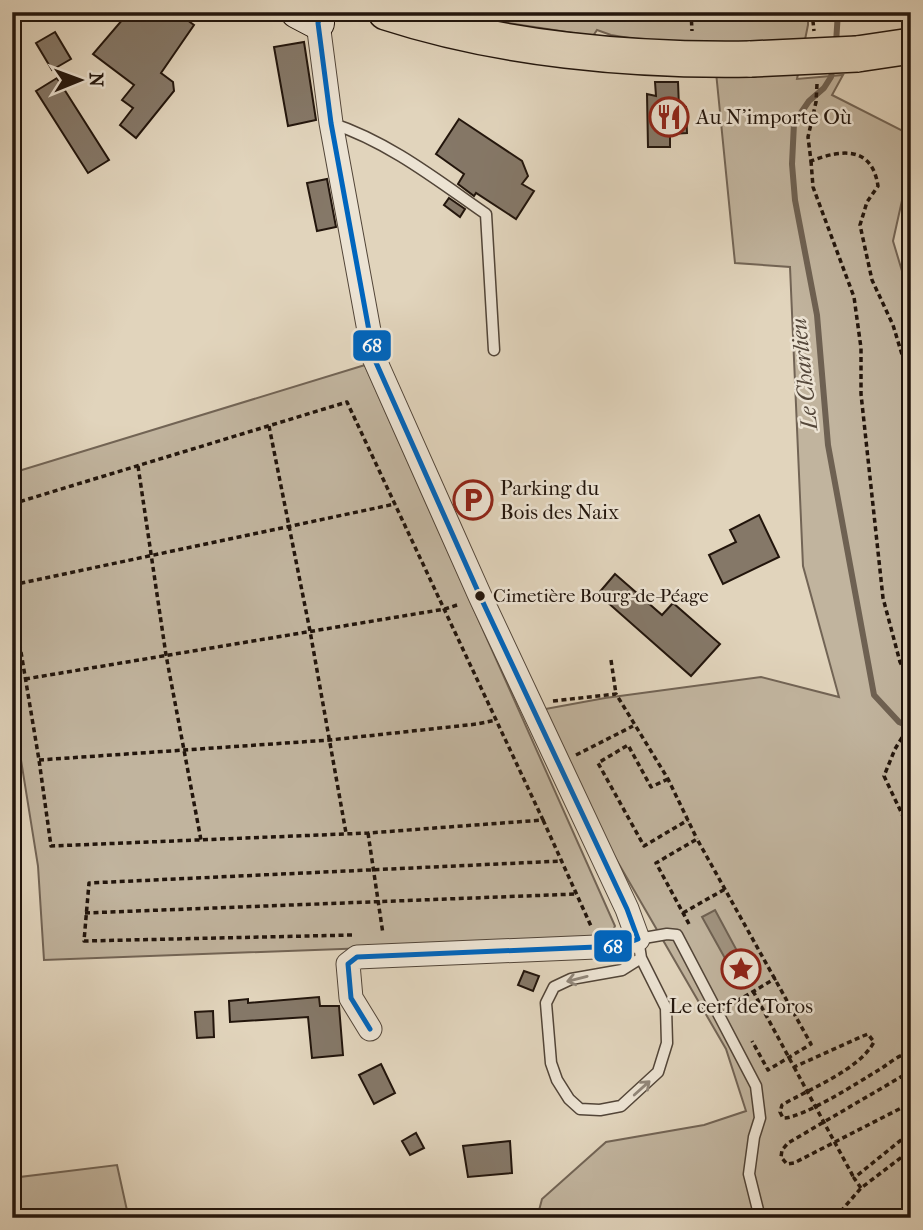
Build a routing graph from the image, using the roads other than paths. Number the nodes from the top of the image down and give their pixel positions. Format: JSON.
{"nodes":[{"id":1,"x":386,"y":12,"type":"edge"},
{"id":2,"x":312,"y":16,"type":"edge"},
{"id":3,"x":911,"y":46,"type":"edge"},
{"id":4,"x":857,"y":54,"type":"junction"},
{"id":5,"x":911,"y":58,"type":"edge"},
{"id":6,"x":331,"y":123,"type":"junction"},
{"id":7,"x":494,"y":350,"type":"dead end"},
{"id":8,"x":639,"y":948,"type":"junction"},
{"id":9,"x":370,"y":1029,"type":"dead end"},
{"id":10,"x":761,"y":1218,"type":"edge"}],
"edges":[{"from":1,"to":4,"type":"main road","bridge":true},
{"from":2,"to":6,"type":"street"},
{"from":3,"to":4,"type":"main road"},
{"from":4,"to":5,"type":"main road"},
{"from":6,"to":7,"type":"lane"},
{"from":6,"to":8,"type":"street"},
{"from":8,"to":8,"type":"lane","one_way":true},
{"from":8,"to":9,"type":"street"},
{"from":8,"to":10,"type":"lane"}]}
